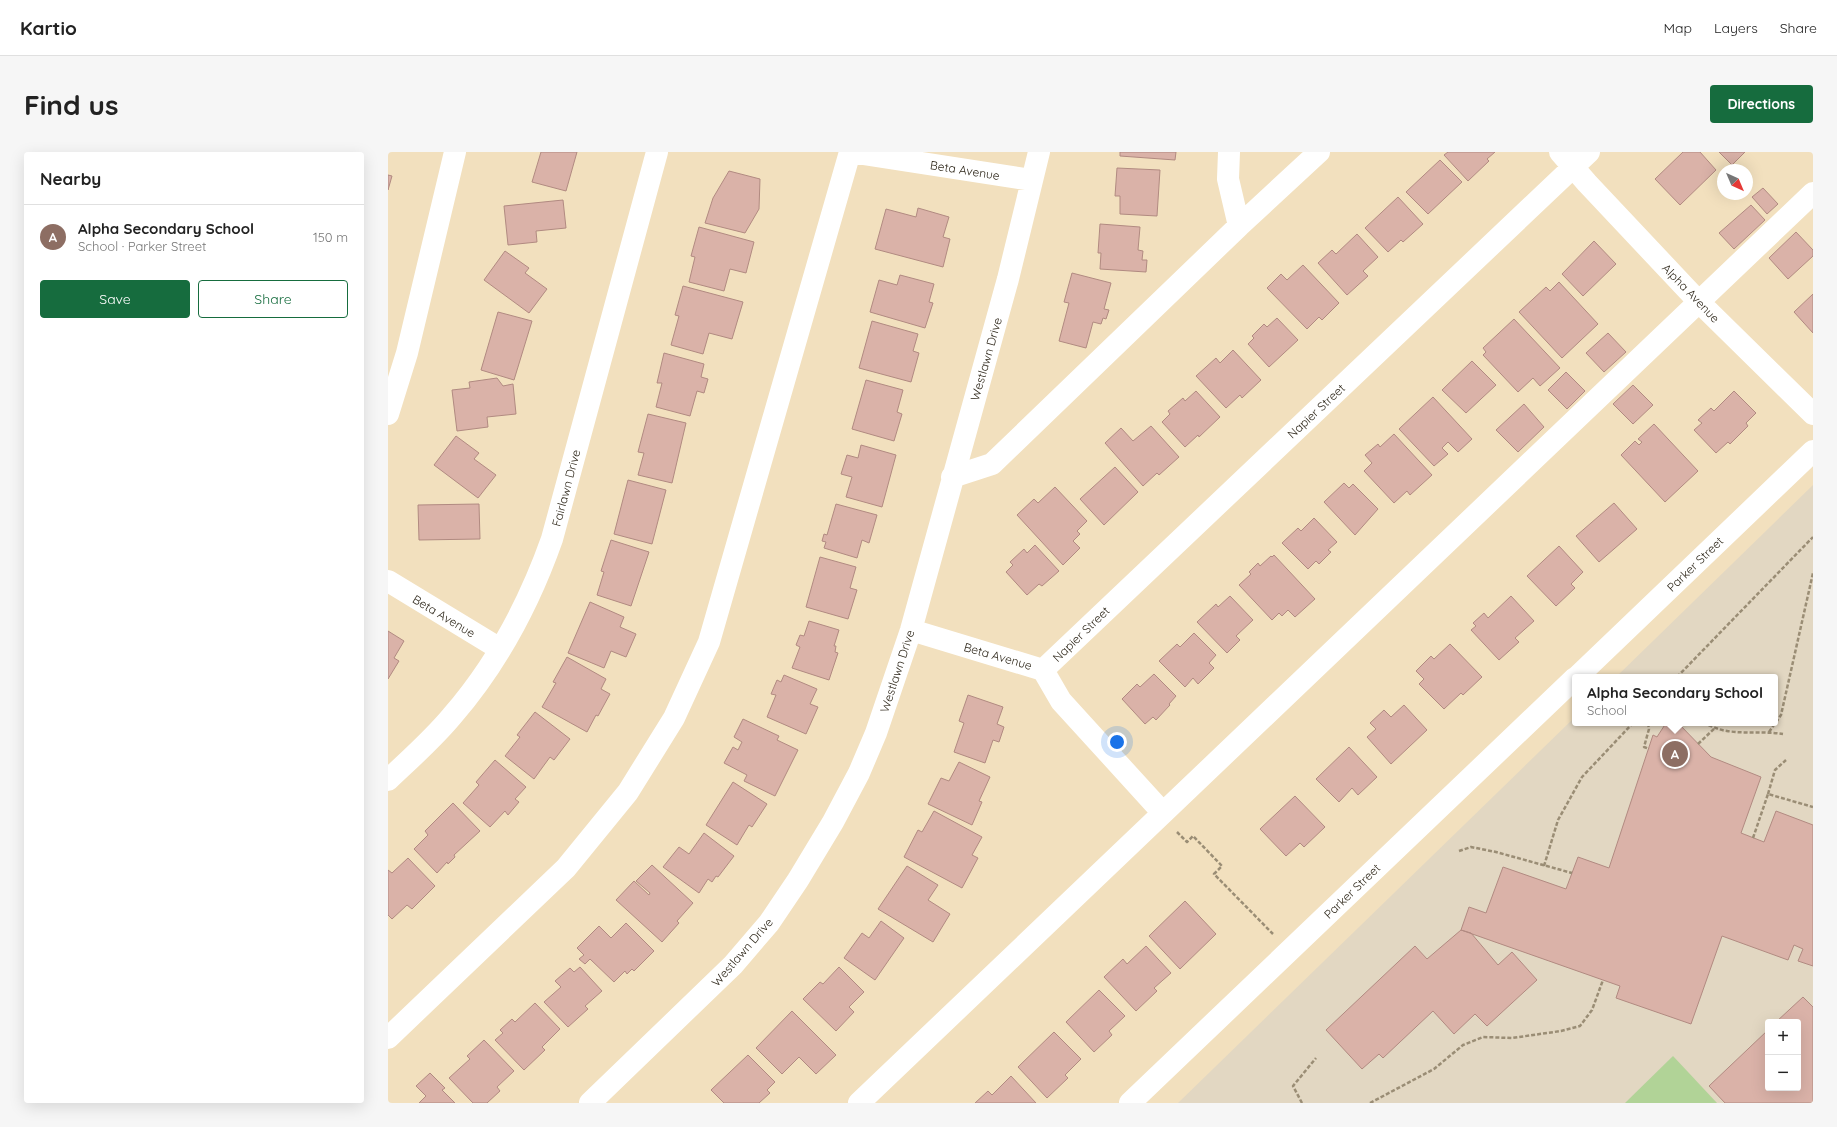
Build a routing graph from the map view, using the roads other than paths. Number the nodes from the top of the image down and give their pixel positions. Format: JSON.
{"nodes":[{"id":1,"x":455,"y":152,"type":"edge"},
{"id":2,"x":657,"y":152,"type":"edge"},
{"id":3,"x":850,"y":152,"type":"edge"},
{"id":4,"x":1039,"y":152,"type":"edge"},
{"id":5,"x":1229,"y":152,"type":"edge"},
{"id":6,"x":1320,"y":152,"type":"edge"},
{"id":7,"x":1589,"y":152,"type":"edge"},
{"id":8,"x":1566,"y":160,"type":"edge"},
{"id":9,"x":1032,"y":180,"type":"junction"},
{"id":10,"x":1813,"y":193,"type":"edge"},
{"id":11,"x":1239,"y":226,"type":"junction"},
{"id":12,"x":1699,"y":302,"type":"junction"},
{"id":13,"x":388,"y":414,"type":"edge"},
{"id":14,"x":1813,"y":414,"type":"edge"},
{"id":15,"x":1813,"y":452,"type":"edge"},
{"id":16,"x":952,"y":477,"type":"junction"},
{"id":17,"x":388,"y":582,"type":"edge"},
{"id":18,"x":910,"y":630,"type":"junction"},
{"id":19,"x":500,"y":649,"type":"junction"},
{"id":20,"x":1043,"y":670,"type":"junction"},
{"id":21,"x":1580,"y":674,"type":"edge"},
{"id":22,"x":1572,"y":682,"type":"edge"},
{"id":23,"x":388,"y":780,"type":"edge"},
{"id":24,"x":1169,"y":821,"type":"junction"},
{"id":25,"x":388,"y":1038,"type":"edge"},
{"id":26,"x":590,"y":1103,"type":"edge"},
{"id":27,"x":858,"y":1103,"type":"edge"},
{"id":28,"x":1130,"y":1103,"type":"edge"}],
"edges":[{"from":1,"to":13,"type":"street"},
{"from":2,"to":19,"type":"street","name":"Fairlawn Drive"},
{"from":3,"to":9,"type":"street","name":"Beta Avenue"},
{"from":3,"to":25,"type":"street"},
{"from":4,"to":9,"type":"street","name":"Westlawn Drive"},
{"from":5,"to":11,"type":"street"},
{"from":6,"to":11,"type":"street"},
{"from":7,"to":8,"type":"street","name":"Napier Street"},
{"from":8,"to":12,"type":"street","name":"Alpha Avenue"},
{"from":8,"to":20,"type":"street","name":"Napier Street"},
{"from":9,"to":16,"type":"street","name":"Westlawn Drive"},
{"from":10,"to":12,"type":"street"},
{"from":11,"to":16,"type":"street"},
{"from":12,"to":14,"type":"street","name":"Alpha Avenue"},
{"from":12,"to":24,"type":"street"},
{"from":15,"to":21,"type":"street","name":"Parker Street"},
{"from":16,"to":18,"type":"street","name":"Westlawn Drive"},
{"from":17,"to":19,"type":"street","name":"Beta Avenue"},
{"from":18,"to":20,"type":"street","name":"Beta Avenue"},
{"from":18,"to":26,"type":"street","name":"Westlawn Drive"},
{"from":19,"to":23,"type":"street","name":"Fairlawn Drive"},
{"from":20,"to":24,"type":"street","name":"Beta Avenue"},
{"from":22,"to":28,"type":"street","name":"Parker Street"},
{"from":24,"to":27,"type":"street"}]}
